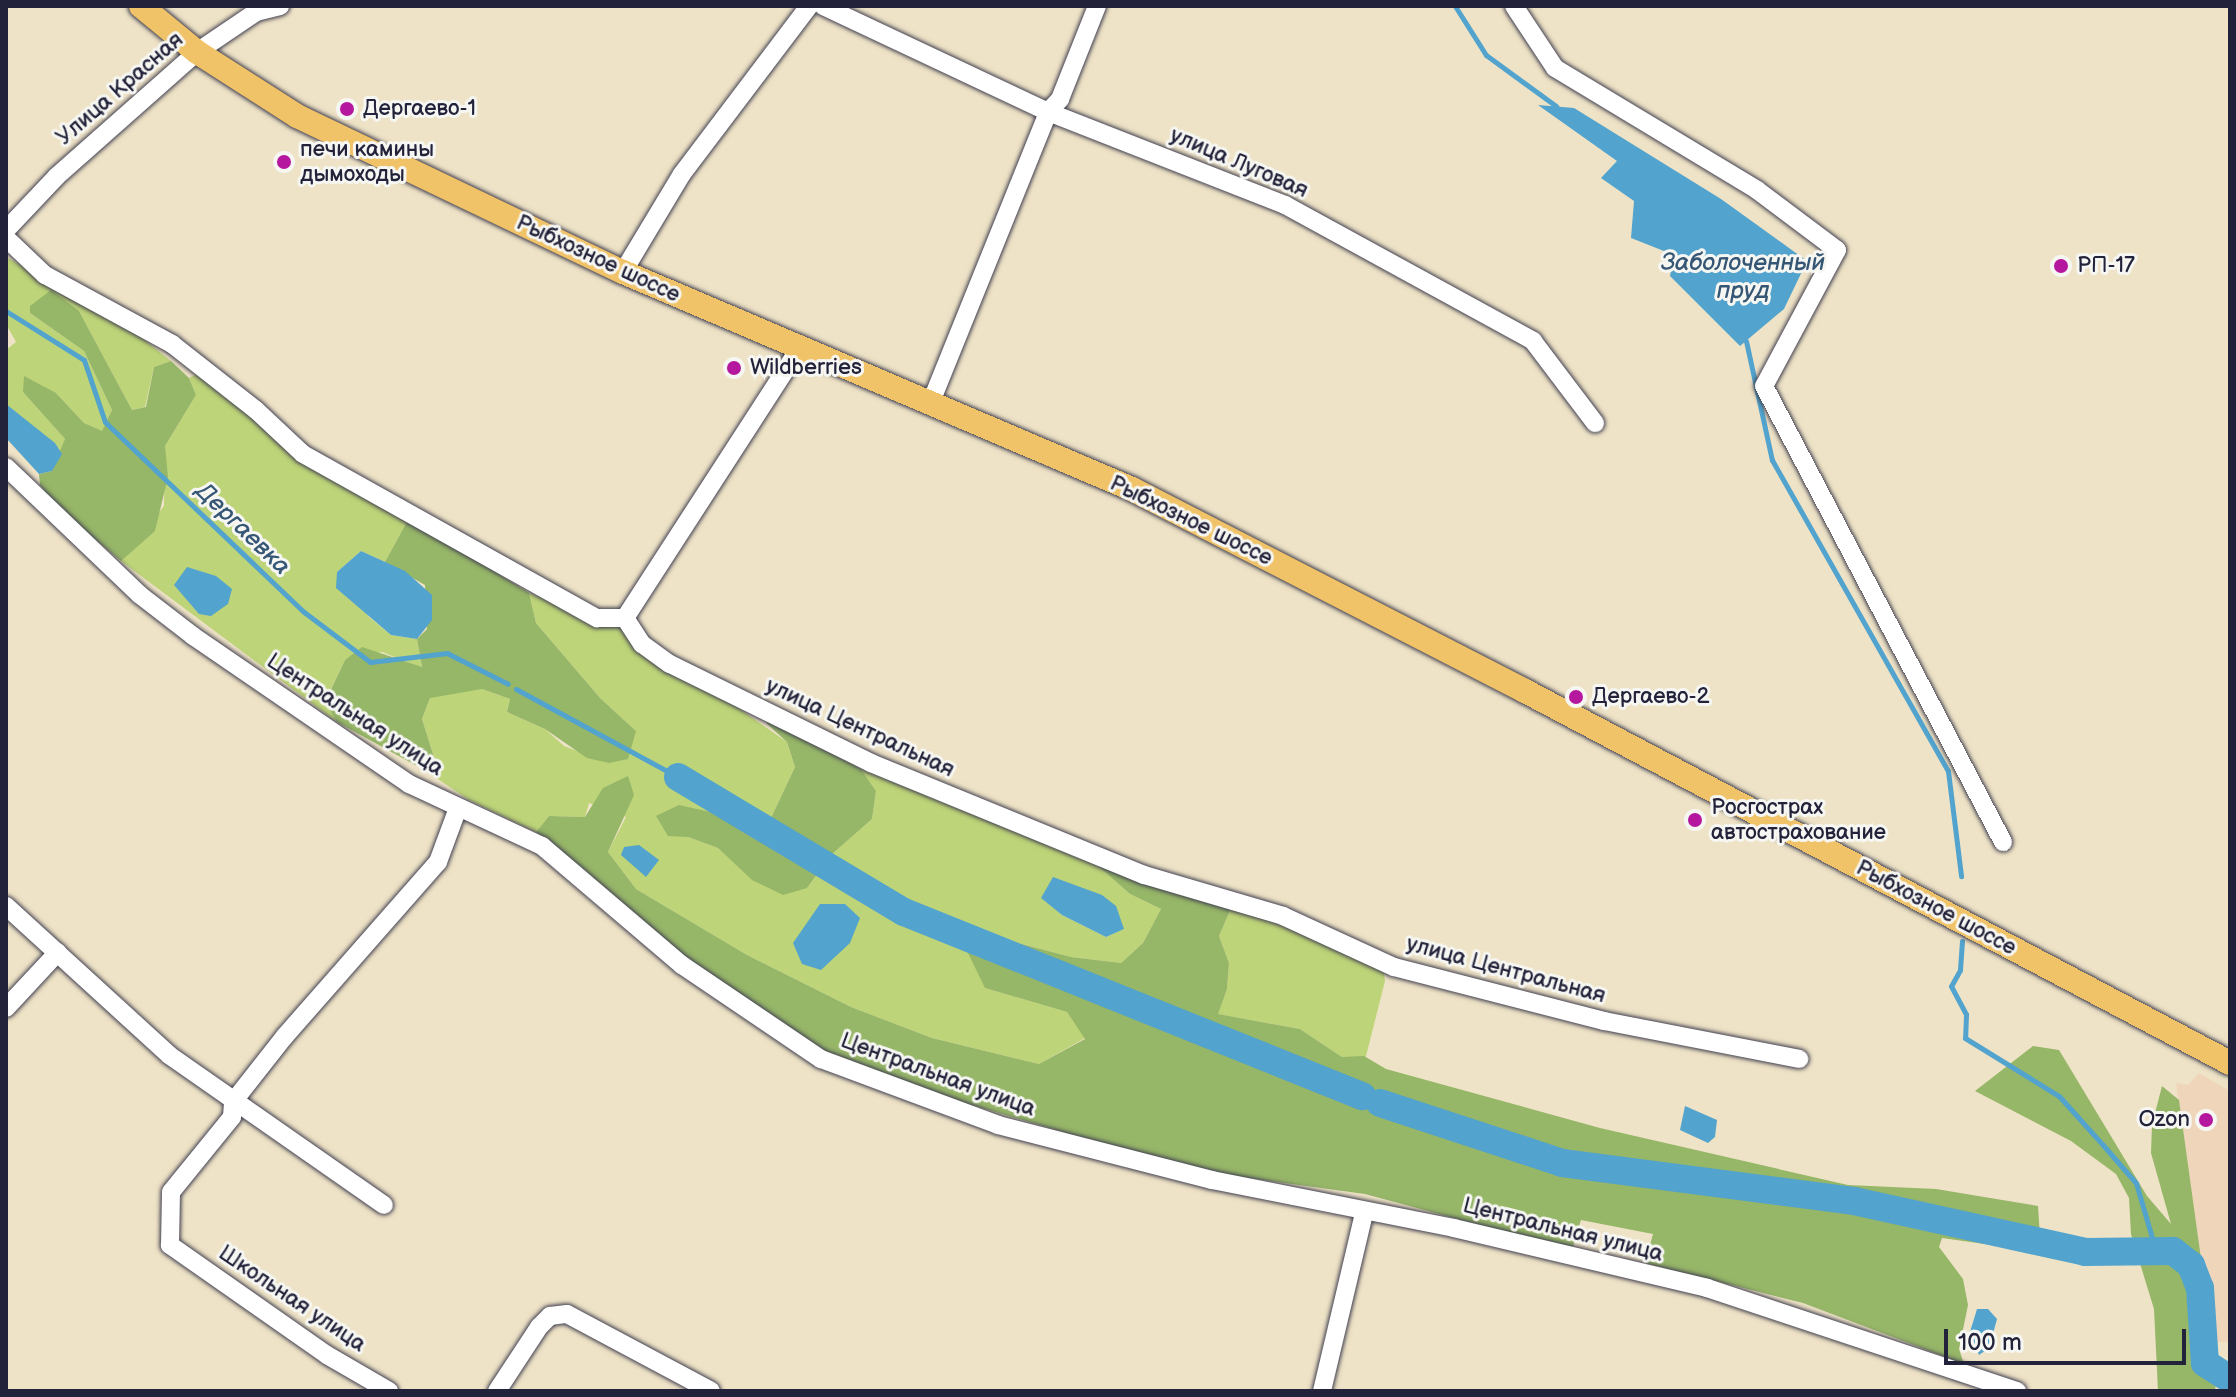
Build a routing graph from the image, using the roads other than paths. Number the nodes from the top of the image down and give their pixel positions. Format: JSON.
{"nodes":[{"id":1,"x":141,"y":6,"type":"edge"},
{"id":2,"x":280,"y":6,"type":"edge"},
{"id":3,"x":809,"y":6,"type":"edge"},
{"id":4,"x":823,"y":6,"type":"edge"},
{"id":5,"x":1097,"y":6,"type":"edge"},
{"id":6,"x":1514,"y":6,"type":"edge"},
{"id":7,"x":197,"y":52,"type":"junction"},
{"id":8,"x":1048,"y":112,"type":"junction"},
{"id":9,"x":6,"y":230,"type":"edge"},
{"id":10,"x":6,"y":238,"type":"edge"},
{"id":11,"x":623,"y":272,"type":"junction"},
{"id":12,"x":799,"y":349,"type":"junction"},
{"id":13,"x":931,"y":402,"type":"junction"},
{"id":14,"x":1595,"y":423,"type":"dead end"},
{"id":15,"x":6,"y":467,"type":"edge"},
{"id":16,"x":625,"y":618,"type":"junction"},
{"id":17,"x":458,"y":808,"type":"junction"},
{"id":18,"x":2003,"y":842,"type":"dead end"},
{"id":19,"x":6,"y":906,"type":"edge"},
{"id":20,"x":58,"y":952,"type":"junction"},
{"id":21,"x":6,"y":1008,"type":"edge"},
{"id":22,"x":1799,"y":1059,"type":"dead end"},
{"id":23,"x":2230,"y":1063,"type":"edge"},
{"id":24,"x":233,"y":1102,"type":"junction"},
{"id":25,"x":384,"y":1205,"type":"dead end"},
{"id":26,"x":1364,"y":1214,"type":"junction"},
{"id":27,"x":389,"y":1391,"type":"edge"},
{"id":28,"x":497,"y":1391,"type":"edge"},
{"id":29,"x":711,"y":1391,"type":"edge"},
{"id":30,"x":1322,"y":1391,"type":"edge"},
{"id":31,"x":2017,"y":1391,"type":"edge"}],
"edges":[{"from":1,"to":7,"type":"main road","name":"Рыбхозное шоссе"},
{"from":2,"to":7,"type":"street","name":"Улица Красная"},
{"from":3,"to":11,"type":"street"},
{"from":4,"to":8,"type":"street","name":"улица Луговая"},
{"from":5,"to":8,"type":"street"},
{"from":6,"to":18,"type":"street"},
{"from":7,"to":9,"type":"street","name":"Улица Красная"},
{"from":7,"to":11,"type":"main road","name":"Рыбхозное шоссе"},
{"from":8,"to":13,"type":"street"},
{"from":8,"to":14,"type":"street","name":"улица Луговая"},
{"from":10,"to":16,"type":"street"},
{"from":11,"to":12,"type":"main road","name":"Рыбхозное шоссе"},
{"from":12,"to":13,"type":"main road","name":"Рыбхозное шоссе"},
{"from":12,"to":16,"type":"street"},
{"from":13,"to":23,"type":"main road","name":"Рыбхозное шоссе"},
{"from":15,"to":17,"type":"street","name":"Центральная улица"},
{"from":16,"to":22,"type":"street","name":"улица Центральная"},
{"from":17,"to":24,"type":"street"},
{"from":17,"to":26,"type":"street","name":"Центральная улица"},
{"from":19,"to":20,"type":"street"},
{"from":20,"to":21,"type":"street"},
{"from":20,"to":24,"type":"street"},
{"from":24,"to":25,"type":"street"},
{"from":24,"to":27,"type":"street","name":"Школьная улица"},
{"from":26,"to":30,"type":"street"},
{"from":26,"to":31,"type":"street","name":"Центральная улица"},
{"from":28,"to":29,"type":"street"}]}
